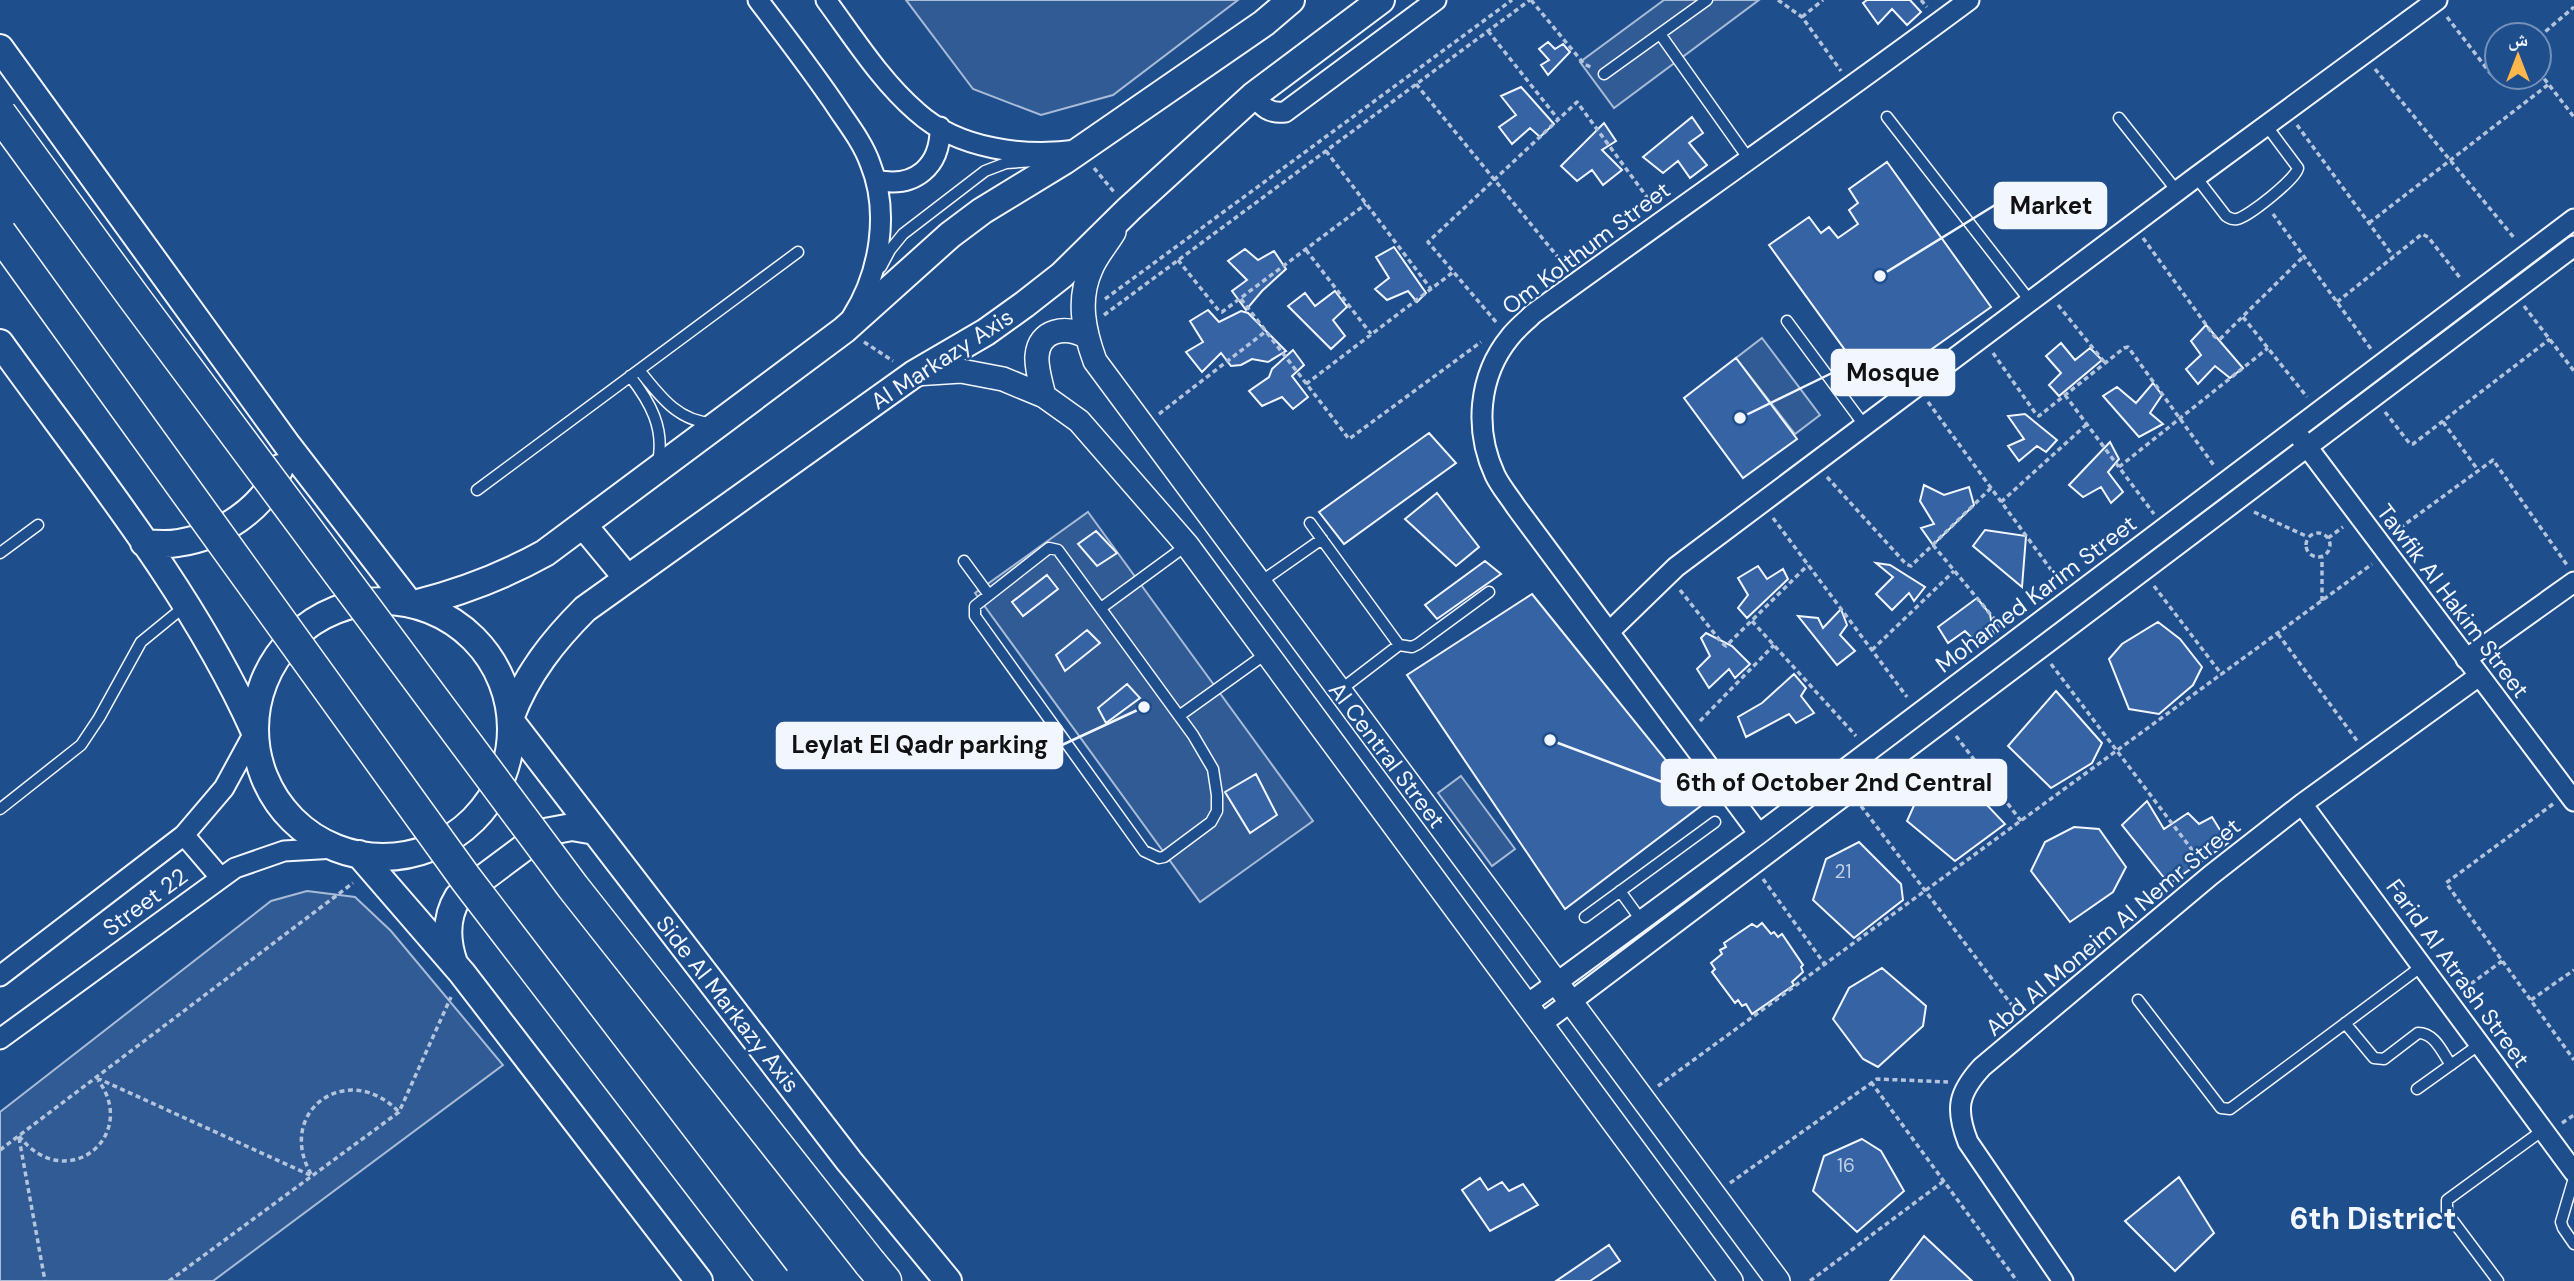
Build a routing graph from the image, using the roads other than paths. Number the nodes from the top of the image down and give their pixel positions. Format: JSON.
{"nodes":[{"id":1,"x":758,"y":0,"type":"edge"},
{"id":2,"x":826,"y":0,"type":"edge"},
{"id":3,"x":1291,"y":0,"type":"edge"},
{"id":4,"x":1381,"y":0,"type":"edge"},
{"id":5,"x":1436,"y":0,"type":"edge"},
{"id":6,"x":1707,"y":0,"type":"edge"},
{"id":7,"x":1969,"y":0,"type":"edge"},
{"id":8,"x":2436,"y":1,"type":"edge"},
{"id":9,"x":1660,"y":34,"type":"junction"},
{"id":10,"x":0,"y":48,"type":"edge"},
{"id":11,"x":1604,"y":74,"type":"road end"},
{"id":12,"x":1253,"y":96,"type":"junction"},
{"id":13,"x":0,"y":114,"type":"edge"},
{"id":14,"x":1887,"y":117,"type":"dead end"},
{"id":15,"x":2119,"y":118,"type":"dead end"},
{"id":16,"x":2266,"y":125,"type":"junction"},
{"id":17,"x":940,"y":127,"type":"junction"},
{"id":18,"x":1072,"y":155,"type":"junction"},
{"id":19,"x":1748,"y":158,"type":"junction"},
{"id":20,"x":2196,"y":177,"type":"junction"},
{"id":21,"x":876,"y":180,"type":"junction"},
{"id":22,"x":2177,"y":191,"type":"junction"},
{"id":23,"x":1129,"y":209,"type":"junction"},
{"id":24,"x":2574,"y":219,"type":"edge"},
{"id":25,"x":0,"y":233,"type":"edge"},
{"id":26,"x":2574,"y":246,"type":"edge"},
{"id":27,"x":797,"y":252,"type":"dead end"},
{"id":28,"x":2038,"y":295,"type":"junction"},
{"id":29,"x":1787,"y":321,"type":"dead end"},
{"id":30,"x":1084,"y":327,"type":"junction"},
{"id":31,"x":844,"y":330,"type":"junction"},
{"id":32,"x":0,"y":343,"type":"edge"},
{"id":33,"x":634,"y":373,"type":"junction"},
{"id":34,"x":914,"y":374,"type":"junction"},
{"id":35,"x":1044,"y":396,"type":"junction"},
{"id":36,"x":721,"y":423,"type":"junction"},
{"id":37,"x":1864,"y":425,"type":"junction"},
{"id":38,"x":2294,"y":430,"type":"junction"},
{"id":39,"x":288,"y":446,"type":"junction"},
{"id":40,"x":2307,"y":447,"type":"junction"},
{"id":41,"x":656,"y":472,"type":"junction"},
{"id":42,"x":477,"y":490,"type":"dead end"},
{"id":43,"x":1310,"y":523,"type":"dead end"},
{"id":44,"x":38,"y":525,"type":"dead end"},
{"id":45,"x":584,"y":526,"type":"junction"},
{"id":46,"x":1322,"y":539,"type":"junction"},
{"id":47,"x":145,"y":543,"type":"junction"},
{"id":48,"x":1187,"y":545,"type":"junction"},
{"id":49,"x":0,"y":553,"type":"edge"},
{"id":50,"x":964,"y":561,"type":"dead end"},
{"id":51,"x":627,"y":578,"type":"junction"},
{"id":52,"x":2574,"y":582,"type":"edge"},
{"id":53,"x":1259,"y":584,"type":"junction"},
{"id":54,"x":1489,"y":592,"type":"dead end"},
{"id":55,"x":989,"y":594,"type":"junction"},
{"id":56,"x":188,"y":604,"type":"junction"},
{"id":57,"x":411,"y":604,"type":"junction"},
{"id":58,"x":1101,"y":608,"type":"junction"},
{"id":59,"x":1609,"y":632,"type":"junction"},
{"id":60,"x":1399,"y":645,"type":"junction"},
{"id":61,"x":1267,"y":653,"type":"junction"},
{"id":62,"x":2466,"y":659,"type":"junction"},
{"id":63,"x":2479,"y":676,"type":"junction"},
{"id":64,"x":1339,"y":691,"type":"junction"},
{"id":65,"x":1179,"y":716,"type":"junction"},
{"id":66,"x":511,"y":720,"type":"junction"},
{"id":67,"x":255,"y":731,"type":"junction"},
{"id":68,"x":2571,"y":797,"type":"edge"},
{"id":69,"x":2302,"y":804,"type":"junction"},
{"id":70,"x":0,"y":809,"type":"edge"},
{"id":71,"x":1715,"y":822,"type":"dead end"},
{"id":72,"x":595,"y":831,"type":"junction"},
{"id":73,"x":1759,"y":834,"type":"junction"},
{"id":74,"x":184,"y":835,"type":"junction"},
{"id":75,"x":355,"y":857,"type":"junction"},
{"id":76,"x":220,"y":877,"type":"junction"},
{"id":77,"x":1620,"y":891,"type":"junction"},
{"id":78,"x":1585,"y":917,"type":"dead end"},
{"id":79,"x":1641,"y":920,"type":"junction"},
{"id":80,"x":2422,"y":965,"type":"junction"},
{"id":81,"x":458,"y":969,"type":"junction"},
{"id":82,"x":0,"y":976,"type":"edge"},
{"id":83,"x":1557,"y":982,"type":"junction"},
{"id":84,"x":2138,"y":1000,"type":"dead end"},
{"id":85,"x":1571,"y":1001,"type":"junction"},
{"id":86,"x":1525,"y":1005,"type":"junction"},
{"id":87,"x":2346,"y":1023,"type":"junction"},
{"id":88,"x":1540,"y":1025,"type":"junction"},
{"id":89,"x":0,"y":1040,"type":"edge"},
{"id":90,"x":2480,"y":1044,"type":"junction"},
{"id":91,"x":2451,"y":1065,"type":"junction"},
{"id":92,"x":2417,"y":1089,"type":"dead end"},
{"id":93,"x":2543,"y":1130,"type":"junction"},
{"id":94,"x":2574,"y":1172,"type":"edge"},
{"id":95,"x":2574,"y":1178,"type":"edge"},
{"id":96,"x":2574,"y":1244,"type":"edge"},
{"id":97,"x":878,"y":1272,"type":"edge"},
{"id":98,"x":699,"y":1281,"type":"edge"},
{"id":99,"x":774,"y":1281,"type":"edge"},
{"id":100,"x":948,"y":1281,"type":"edge"},
{"id":101,"x":1731,"y":1281,"type":"edge"},
{"id":102,"x":1778,"y":1281,"type":"edge"},
{"id":103,"x":2063,"y":1281,"type":"edge"},
{"id":104,"x":2498,"y":1281,"type":"edge"}],
"edges":[{"from":1,"to":21,"type":"street"},
{"from":2,"to":17,"type":"street"},
{"from":3,"to":18,"type":"main road"},
{"from":4,"to":12,"type":"main road","name":"Al Markazy Axis"},
{"from":5,"to":12,"type":"street"},
{"from":6,"to":9,"type":"lane"},
{"from":7,"to":19,"type":"street","name":"Om Kolthum Street"},
{"from":8,"to":16,"type":"street"},
{"from":9,"to":11,"type":"lane"},
{"from":9,"to":19,"type":"lane"},
{"from":10,"to":39,"type":"main road"},
{"from":12,"to":23,"type":"main road","name":"Al Markazy Axis"},
{"from":13,"to":97,"type":"highway","bridge":true},
{"from":14,"to":28,"type":"lane"},
{"from":15,"to":22,"type":"lane"},
{"from":16,"to":20,"type":"street"},
{"from":16,"to":20,"type":"lane"},
{"from":17,"to":18,"type":"street"},
{"from":17,"to":21,"type":"street"},
{"from":18,"to":31,"type":"main road"},
{"from":19,"to":59,"type":"street","name":"Om Kolthum Street"},
{"from":20,"to":22,"type":"street"},
{"from":21,"to":31,"type":"street"},
{"from":22,"to":28,"type":"street"},
{"from":23,"to":30,"type":"street"},
{"from":23,"to":34,"type":"main road","name":"Al Markazy Axis"},
{"from":24,"to":38,"type":"street","name":"Mohamed Karim Street"},
{"from":25,"to":99,"type":"highway","bridge":true},
{"from":26,"to":40,"type":"street","name":"Mohamed Karim Street"},
{"from":27,"to":33,"type":"lane"},
{"from":28,"to":37,"type":"street"},
{"from":29,"to":37,"type":"lane"},
{"from":30,"to":35,"type":"street"},
{"from":30,"to":53,"type":"street","name":"Al Central Street"},
{"from":31,"to":36,"type":"main road"},
{"from":32,"to":47,"type":"main road"},
{"from":33,"to":36,"type":"lane"},
{"from":33,"to":41,"type":"lane"},
{"from":33,"to":42,"type":"lane"},
{"from":34,"to":35,"type":"street","name":"Al Central Street"},
{"from":34,"to":51,"type":"main road","name":"Al Markazy Axis"},
{"from":35,"to":48,"type":"street","name":"Al Central Street"},
{"from":36,"to":41,"type":"main road"},
{"from":37,"to":59,"type":"street"},
{"from":38,"to":40,"type":"street","name":"Tawfik Al Hakim Street"},
{"from":38,"to":73,"type":"street","name":"Mohamed Karim Street"},
{"from":39,"to":47,"type":"main road"},
{"from":39,"to":57,"type":"main road"},
{"from":40,"to":62,"type":"street","name":"Tawfik Al Hakim Street"},
{"from":40,"to":85,"type":"street","name":"Mohamed Karim Street"},
{"from":41,"to":45,"type":"main road"},
{"from":43,"to":46,"type":"lane"},
{"from":44,"to":49,"type":"lane"},
{"from":45,"to":51,"type":"main road"},
{"from":45,"to":57,"type":"main road"},
{"from":46,"to":53,"type":"lane"},
{"from":46,"to":60,"type":"lane"},
{"from":47,"to":56,"type":"main road"},
{"from":48,"to":58,"type":"lane"},
{"from":48,"to":61,"type":"street","name":"Al Central Street"},
{"from":50,"to":55,"type":"lane"},
{"from":51,"to":66,"type":"main road","name":"Al Markazy Axis"},
{"from":52,"to":62,"type":"street"},
{"from":53,"to":64,"type":"street","name":"Al Central Street"},
{"from":54,"to":60,"type":"lane"},
{"from":55,"to":58,"type":"lane"},
{"from":55,"to":65,"type":"lane"},
{"from":56,"to":67,"type":"main road"},
{"from":56,"to":70,"type":"lane"},
{"from":57,"to":66,"type":"main road"},
{"from":57,"to":67,"type":"main road"},
{"from":58,"to":65,"type":"lane"},
{"from":59,"to":73,"type":"street","name":"Om Kolthum Street"},
{"from":60,"to":64,"type":"lane"},
{"from":61,"to":65,"type":"lane"},
{"from":61,"to":86,"type":"street","name":"Al Central Street"},
{"from":62,"to":63,"type":"street","name":"Tawfik Al Hakim Street"},
{"from":63,"to":68,"type":"street","name":"Tawfik Al Hakim Street"},
{"from":63,"to":69,"type":"street","name":"Abd Al Moneim Al Nemr Street"},
{"from":64,"to":83,"type":"street","name":"Al Central Street"},
{"from":66,"to":72,"type":"main road","name":"Side Al Markazy Axis"},
{"from":66,"to":75,"type":"main road"},
{"from":67,"to":74,"type":"street","name":"Street 22"},
{"from":67,"to":75,"type":"main road"},
{"from":69,"to":80,"type":"street","name":"Farid Al Atrash Street"},
{"from":69,"to":103,"type":"street","name":"Abd Al Moneim Al Nemr Street"},
{"from":71,"to":77,"type":"lane"},
{"from":72,"to":81,"type":"main road"},
{"from":72,"to":100,"type":"main road","name":"Side Al Markazy Axis"},
{"from":73,"to":79,"type":"street","name":"Mohamed Karim Street"},
{"from":74,"to":76,"type":"street"},
{"from":74,"to":82,"type":"street","name":"Street 22"},
{"from":75,"to":76,"type":"street","name":"Street 22"},
{"from":75,"to":81,"type":"main road"},
{"from":76,"to":89,"type":"street","name":"Street 22"},
{"from":77,"to":78,"type":"lane"},
{"from":77,"to":79,"type":"lane"},
{"from":79,"to":83,"type":"street","name":"Mohamed Karim Street"},
{"from":80,"to":87,"type":"lane"},
{"from":80,"to":90,"type":"street","name":"Farid Al Atrash Street"},
{"from":81,"to":98,"type":"main road"},
{"from":83,"to":85,"type":"street","name":"Al Central Street"},
{"from":83,"to":86,"type":"street","name":"Mohamed Karim Street"},
{"from":84,"to":87,"type":"lane"},
{"from":85,"to":88,"type":"street","name":"Mohamed Karim Street"},
{"from":85,"to":102,"type":"street","name":"Al Central Street"},
{"from":86,"to":88,"type":"street","name":"Al Central Street"},
{"from":87,"to":91,"type":"lane"},
{"from":88,"to":101,"type":"street","name":"Al Central Street"},
{"from":90,"to":91,"type":"lane"},
{"from":90,"to":93,"type":"street","name":"Farid Al Atrash Street"},
{"from":91,"to":92,"type":"lane"},
{"from":93,"to":94,"type":"street","name":"Farid Al Atrash Street"},
{"from":93,"to":104,"type":"lane"},
{"from":95,"to":96,"type":"lane"}]}
